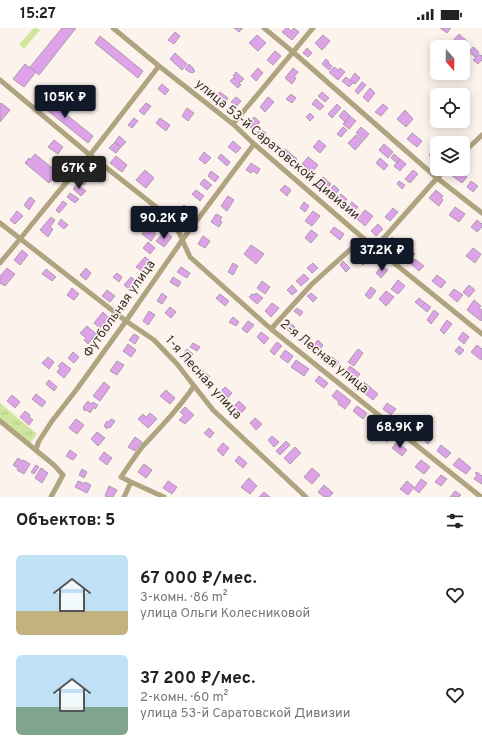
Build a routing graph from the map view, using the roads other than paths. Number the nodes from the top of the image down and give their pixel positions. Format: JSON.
{"nodes":[{"id":1,"x":113,"y":28,"type":"edge"},
{"id":2,"x":264,"y":28,"type":"edge"},
{"id":3,"x":313,"y":28,"type":"edge"},
{"id":4,"x":293,"y":52,"type":"junction"},
{"id":5,"x":159,"y":66,"type":"junction"},
{"id":6,"x":0,"y":80,"type":"edge"},
{"id":7,"x":233,"y":124,"type":"junction"},
{"id":8,"x":482,"y":135,"type":"edge"},
{"id":9,"x":254,"y":144,"type":"junction"},
{"id":10,"x":470,"y":146,"type":"edge"},
{"id":11,"x":90,"y":155,"type":"junction"},
{"id":12,"x":437,"y":178,"type":"junction"},
{"id":13,"x":482,"y":213,"type":"edge"},
{"id":14,"x":0,"y":223,"type":"edge"},
{"id":15,"x":363,"y":238,"type":"junction"},
{"id":16,"x":20,"y":239,"type":"junction"},
{"id":17,"x":182,"y":239,"type":"junction"},
{"id":18,"x":375,"y":248,"type":"junction"},
{"id":19,"x":0,"y":263,"type":"edge"},
{"id":20,"x":126,"y":321,"type":"junction"},
{"id":21,"x":271,"y":329,"type":"junction"},
{"id":22,"x":482,"y":334,"type":"edge"},
{"id":23,"x":194,"y":386,"type":"junction"},
{"id":24,"x":0,"y":421,"type":"edge"},
{"id":25,"x":36,"y":449,"type":"junction"},
{"id":26,"x":131,"y":482,"type":"junction"},
{"id":27,"x":51,"y":497,"type":"edge"},
{"id":28,"x":124,"y":497,"type":"edge"},
{"id":29,"x":164,"y":497,"type":"edge"},
{"id":30,"x":306,"y":497,"type":"edge"},
{"id":31,"x":481,"y":497,"type":"edge"}],
"edges":[{"from":1,"to":5,"type":"street","name":"улица 53-й Саратовской Дивизии"},
{"from":2,"to":4,"type":"street"},
{"from":3,"to":4,"type":"street"},
{"from":4,"to":7,"type":"street"},
{"from":4,"to":12,"type":"street"},
{"from":5,"to":7,"type":"street","name":"улица 53-й Саратовской Дивизии"},
{"from":5,"to":11,"type":"street"},
{"from":6,"to":11,"type":"street","name":"2-я Лесная улица"},
{"from":7,"to":9,"type":"street","name":"улица 53-й Саратовской Дивизии"},
{"from":8,"to":10,"type":"street"},
{"from":9,"to":15,"type":"street","name":"улица 53-й Саратовской Дивизии"},
{"from":9,"to":17,"type":"street","name":"Футбольная улица"},
{"from":11,"to":16,"type":"street"},
{"from":11,"to":17,"type":"street","name":"2-я Лесная улица"},
{"from":12,"to":13,"type":"street"},
{"from":12,"to":18,"type":"street"},
{"from":14,"to":16,"type":"street","name":"1-я Лесная улица"},
{"from":15,"to":18,"type":"street","name":"улица 53-й Саратовской Дивизии"},
{"from":15,"to":21,"type":"street"},
{"from":16,"to":19,"type":"street"},
{"from":16,"to":20,"type":"street","name":"1-я Лесная улица"},
{"from":17,"to":20,"type":"street","name":"Футбольная улица"},
{"from":17,"to":21,"type":"street","name":"2-я Лесная улица"},
{"from":18,"to":22,"type":"street","name":"улица 53-й Саратовской Дивизии"},
{"from":20,"to":23,"type":"street","name":"1-я Лесная улица"},
{"from":20,"to":25,"type":"street","name":"Футбольная улица"},
{"from":21,"to":31,"type":"street","name":"2-я Лесная улица"},
{"from":23,"to":26,"type":"street"},
{"from":23,"to":30,"type":"street","name":"1-я Лесная улица"},
{"from":24,"to":25,"type":"street"},
{"from":25,"to":27,"type":"street"},
{"from":26,"to":28,"type":"street"},
{"from":26,"to":29,"type":"street"}]}
